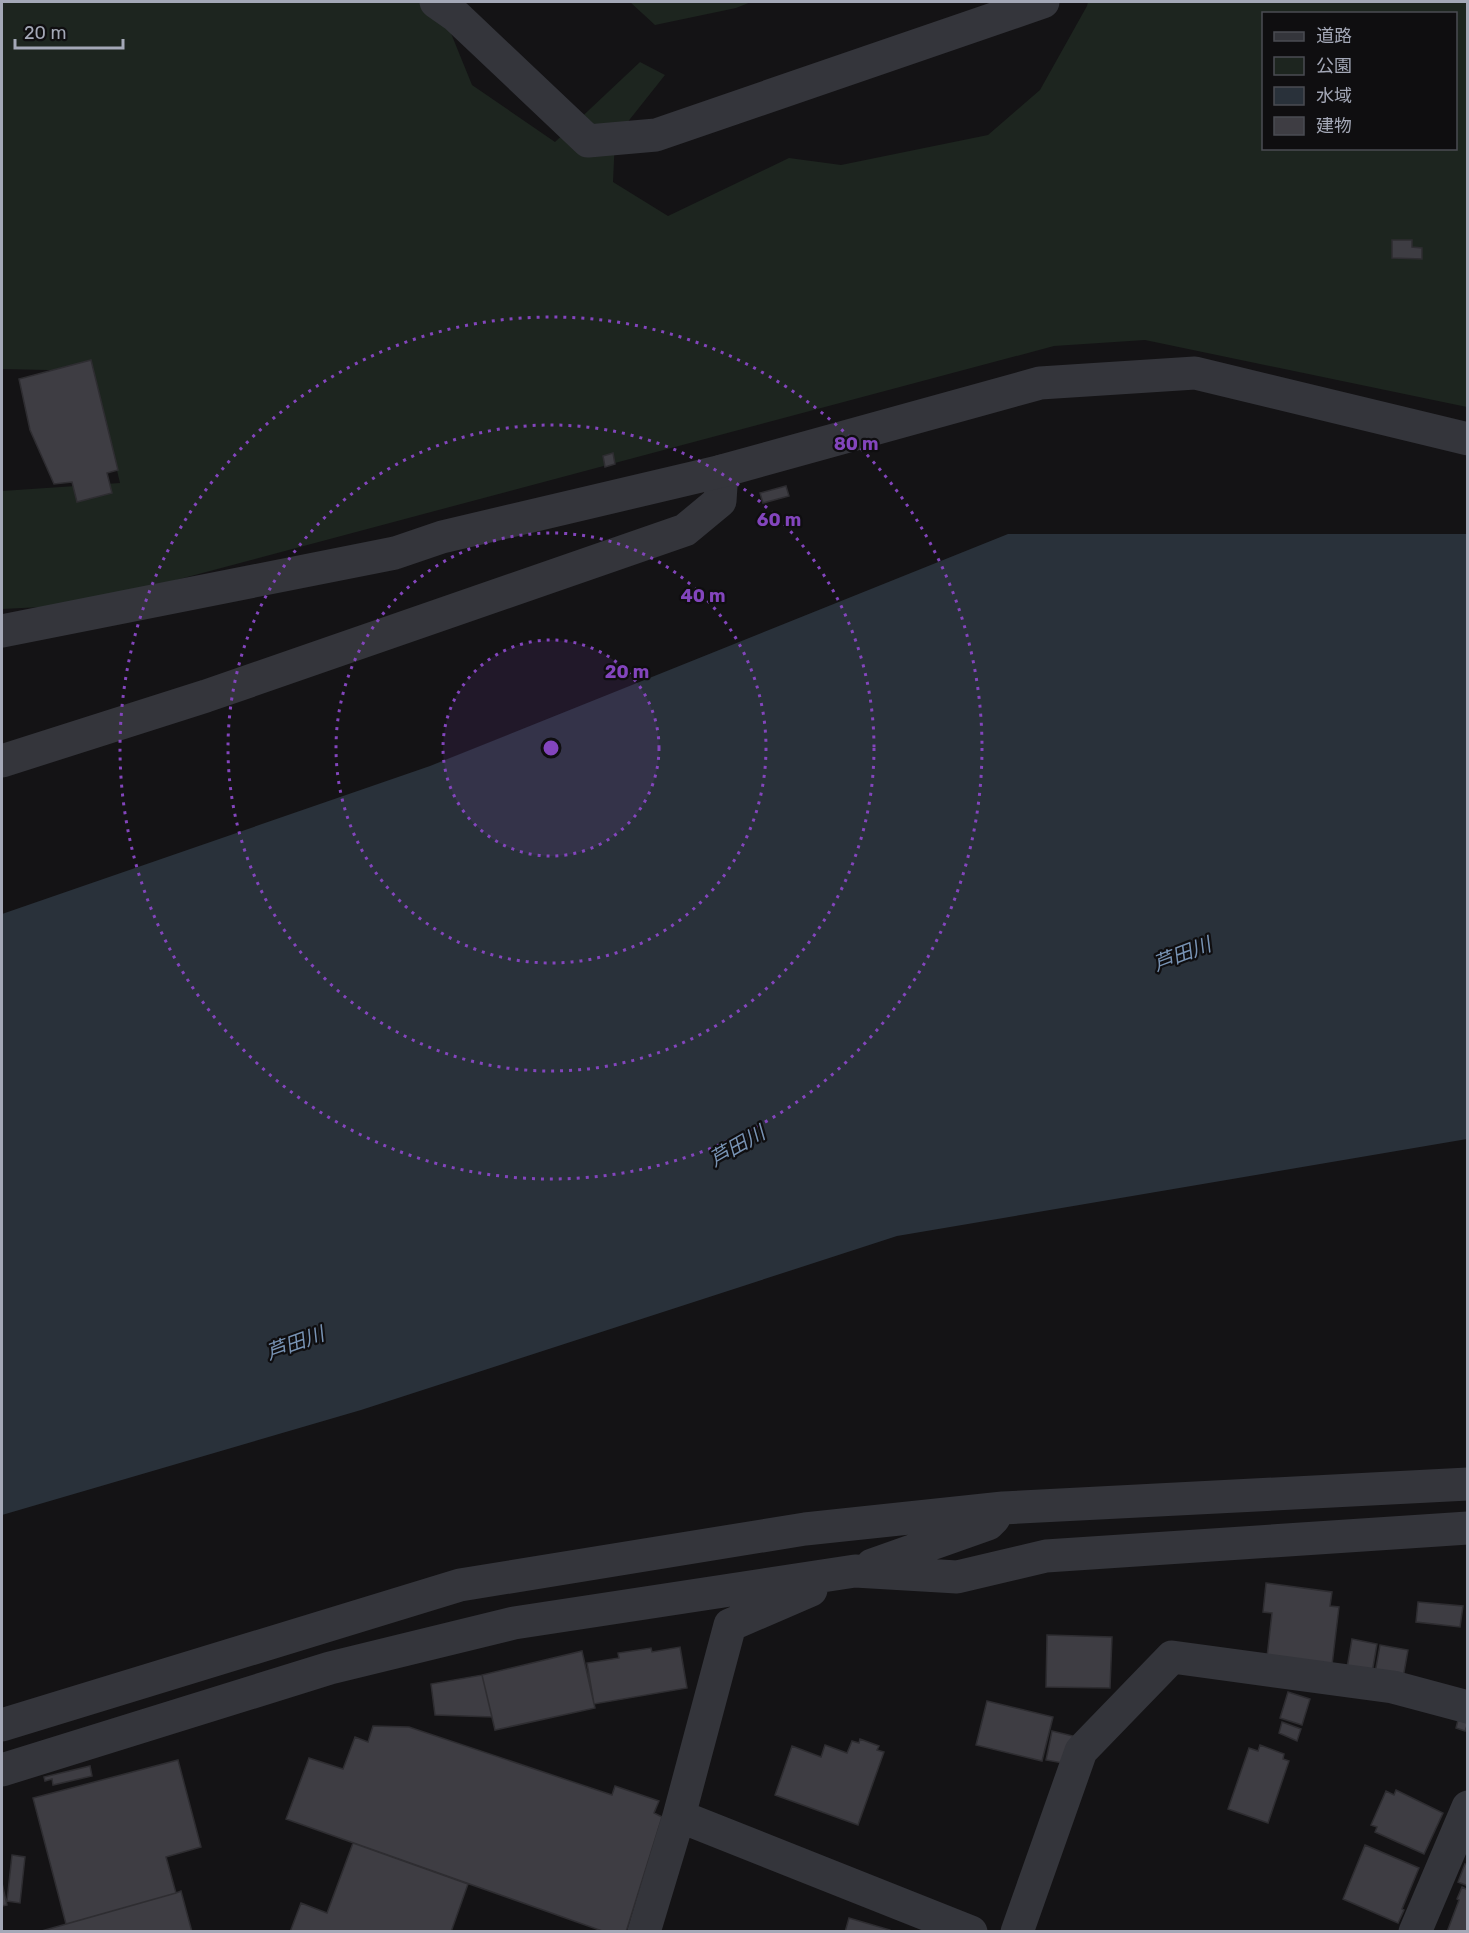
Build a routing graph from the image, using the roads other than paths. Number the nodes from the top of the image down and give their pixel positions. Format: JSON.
{"nodes":[{"id":1,"x":436,"y":2,"type":"edge"},
{"id":2,"x":1043,"y":2,"type":"edge"},
{"id":3,"x":1467,"y":440,"type":"edge"},
{"id":4,"x":722,"y":471,"type":"junction"},
{"id":5,"x":2,"y":631,"type":"edge"},
{"id":6,"x":2,"y":761,"type":"edge"},
{"id":7,"x":1467,"y":1484,"type":"edge"},
{"id":8,"x":1003,"y":1508,"type":"junction"},
{"id":9,"x":1467,"y":1528,"type":"edge"},
{"id":10,"x":855,"y":1571,"type":"junction"},
{"id":11,"x":1467,"y":1707,"type":"edge"},
{"id":12,"x":2,"y":1725,"type":"edge"},
{"id":13,"x":2,"y":1770,"type":"edge"},
{"id":14,"x":1467,"y":1807,"type":"edge"},
{"id":15,"x":679,"y":1816,"type":"junction"},
{"id":16,"x":644,"y":1932,"type":"edge"},
{"id":17,"x":971,"y":1932,"type":"edge"},
{"id":18,"x":1017,"y":1932,"type":"edge"},
{"id":19,"x":1415,"y":1932,"type":"edge"}],
"edges":[{"from":1,"to":2,"type":"street"},
{"from":3,"to":4,"type":"street"},
{"from":4,"to":5,"type":"street"},
{"from":4,"to":6,"type":"street"},
{"from":7,"to":8,"type":"street"},
{"from":8,"to":10,"type":"street"},
{"from":8,"to":12,"type":"street"},
{"from":9,"to":10,"type":"street"},
{"from":10,"to":13,"type":"street"},
{"from":10,"to":15,"type":"street"},
{"from":11,"to":18,"type":"street"},
{"from":14,"to":19,"type":"street"},
{"from":15,"to":16,"type":"street"},
{"from":15,"to":17,"type":"street"}]}
